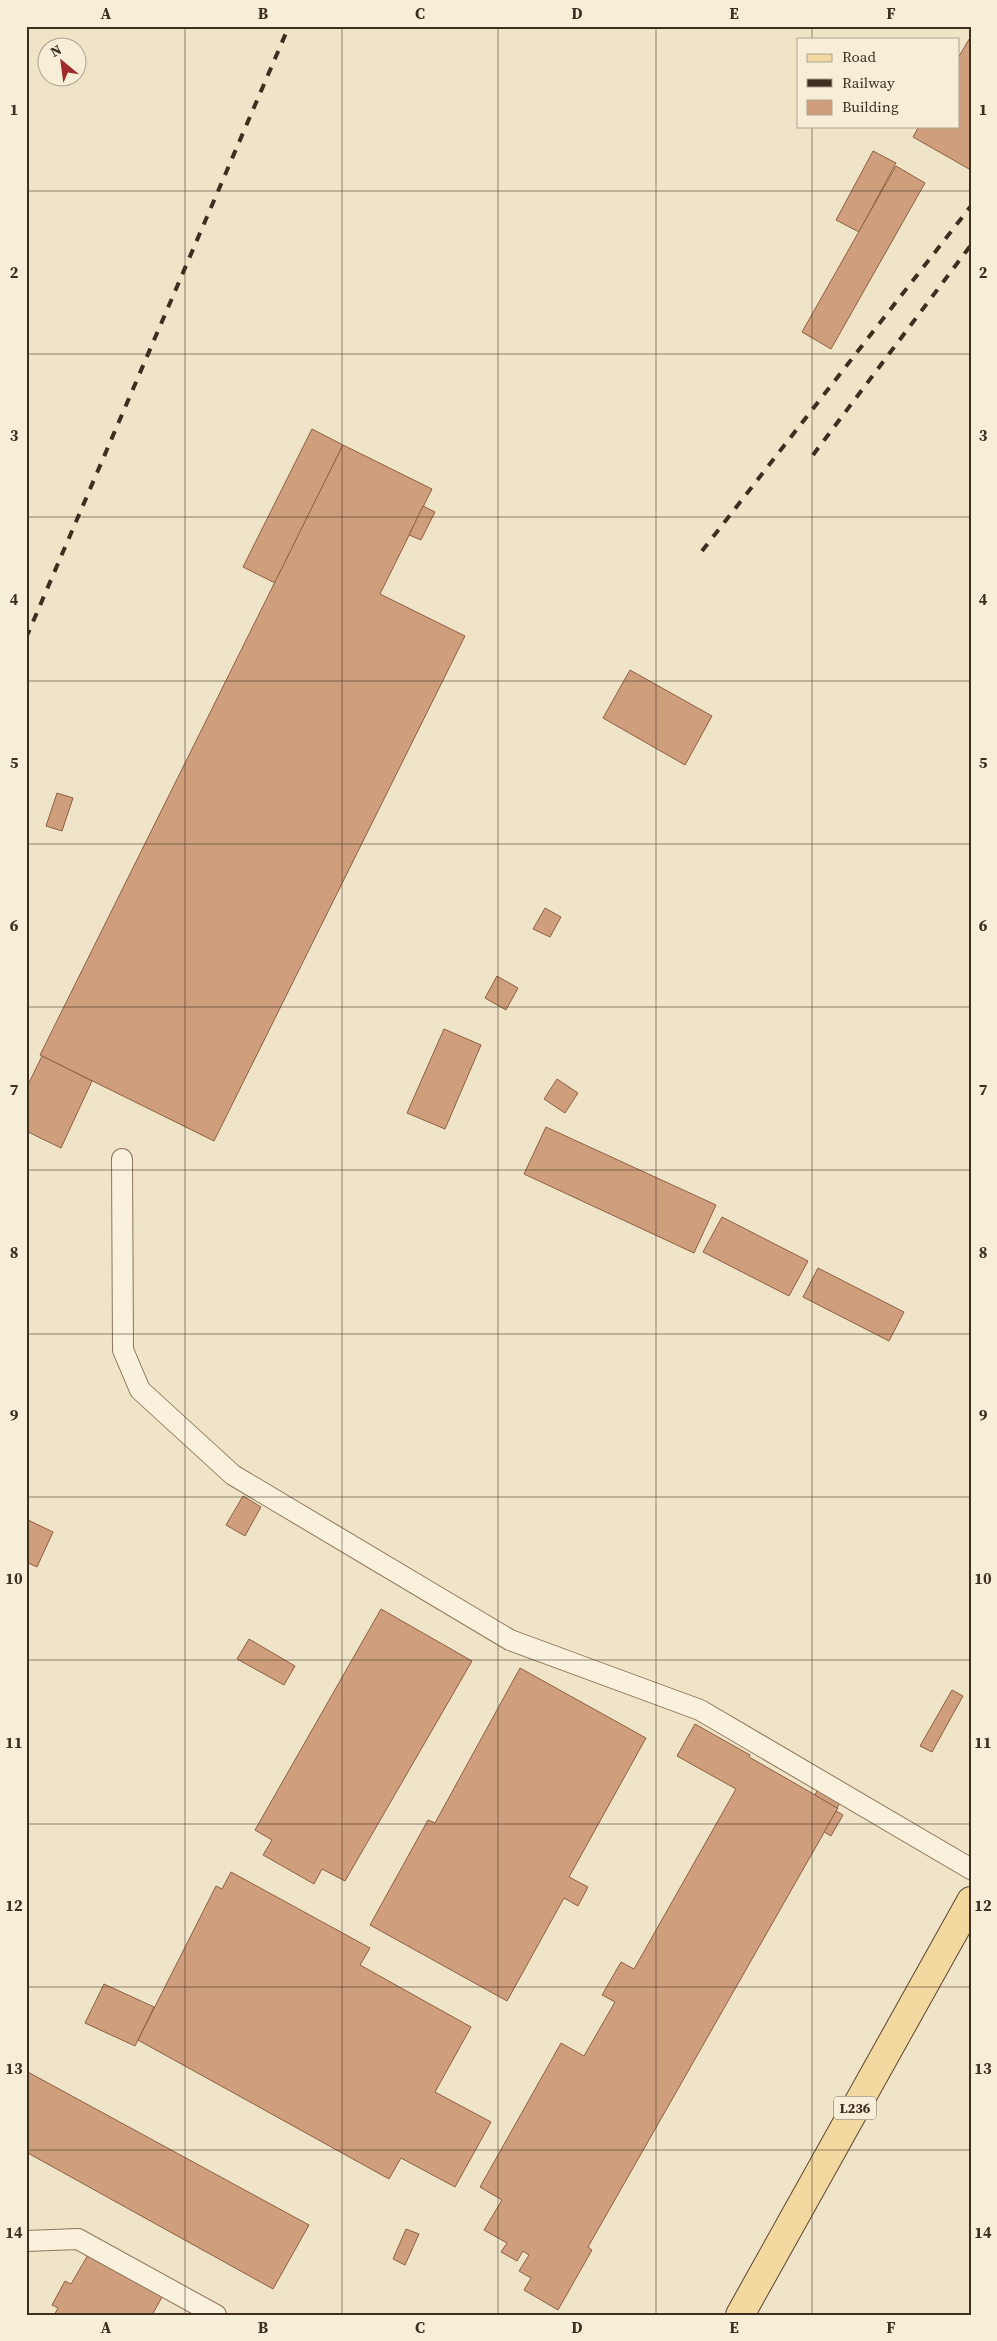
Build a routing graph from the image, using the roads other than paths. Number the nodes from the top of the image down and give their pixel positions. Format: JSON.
{"nodes":[{"id":1,"x":122,"y":1159,"type":"dead end"},
{"id":2,"x":971,"y":1869,"type":"edge"},
{"id":3,"x":971,"y":1901,"type":"edge"},
{"id":4,"x":26,"y":2241,"type":"edge"},
{"id":5,"x":216,"y":2315,"type":"edge"},
{"id":6,"x":740,"y":2315,"type":"edge"}],
"edges":[{"from":1,"to":2,"type":"lane"},
{"from":3,"to":6,"type":"main road","number":"L236"},
{"from":4,"to":5,"type":"lane"}]}
